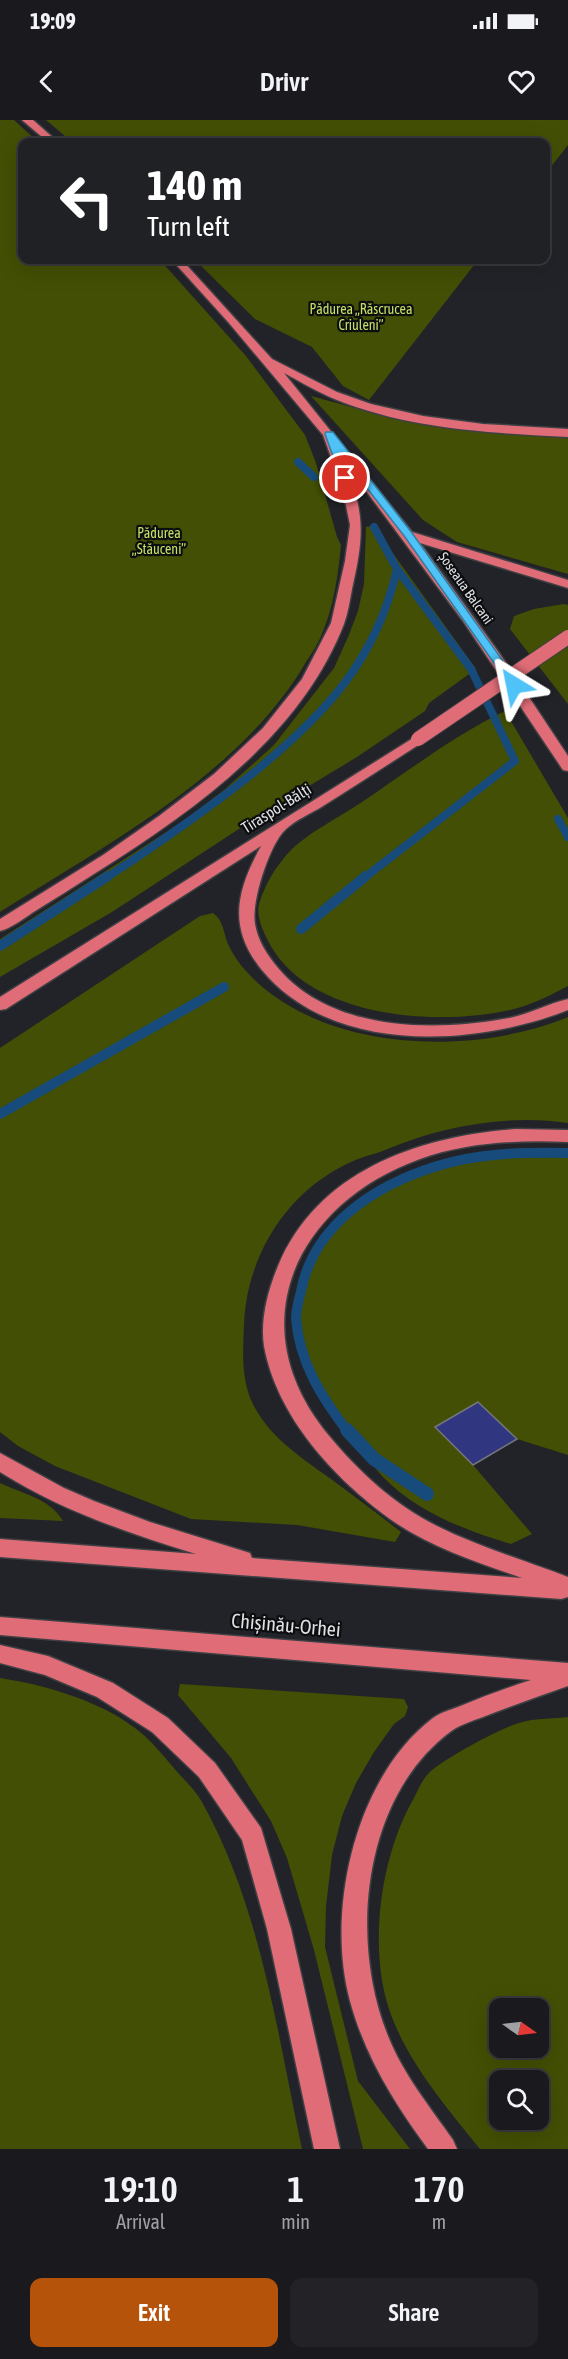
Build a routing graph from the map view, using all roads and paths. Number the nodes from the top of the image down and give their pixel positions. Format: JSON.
{"nodes":[{"id":1,"x":27,"y":120,"type":"edge"},
{"id":2,"x":49,"y":138,"type":"edge"},
{"id":3,"x":181,"y":264,"type":"edge"},
{"id":4,"x":265,"y":358,"type":"junction"},
{"id":5,"x":568,"y":433,"type":"edge"},
{"id":6,"x":329,"y":434,"type":"junction"},
{"id":7,"x":408,"y":535,"type":"junction"},
{"id":8,"x":568,"y":584,"type":"edge"},
{"id":9,"x":568,"y":637,"type":"edge"},
{"id":10,"x":568,"y":767,"type":"edge"},
{"id":11,"x":279,"y":827,"type":"junction"},
{"id":12,"x":0,"y":926,"type":"edge"},
{"id":13,"x":568,"y":1004,"type":"edge"},
{"id":14,"x":0,"y":1005,"type":"edge"},
{"id":15,"x":568,"y":1136,"type":"edge"},
{"id":16,"x":0,"y":1461,"type":"edge"},
{"id":17,"x":0,"y":1548,"type":"edge"},
{"id":18,"x":272,"y":1568,"type":"junction"},
{"id":19,"x":568,"y":1588,"type":"edge"},
{"id":20,"x":0,"y":1626,"type":"edge"},
{"id":21,"x":0,"y":1654,"type":"edge"},
{"id":22,"x":568,"y":1674,"type":"edge"},
{"id":23,"x":327,"y":2149,"type":"edge"},
{"id":24,"x":444,"y":2149,"type":"edge"}],
"edges":[{"from":1,"to":2,"type":"highway"},
{"from":3,"to":4,"type":"highway","name":"Șoseaua Balcani"},
{"from":4,"to":5,"type":"highway"},
{"from":4,"to":6,"type":"highway","name":"Șoseaua Balcani"},
{"from":6,"to":7,"type":"highway","name":"Șoseaua Balcani"},
{"from":6,"to":12,"type":"highway"},
{"from":7,"to":8,"type":"highway"},
{"from":7,"to":10,"type":"highway","name":"Șoseaua Balcani"},
{"from":9,"to":11,"type":"highway","name":"Tiraspol-Bălți","bridge":true},
{"from":11,"to":13,"type":"highway"},
{"from":11,"to":14,"type":"highway","name":"Tiraspol-Bălți"},
{"from":15,"to":19,"type":"highway"},
{"from":16,"to":18,"type":"highway"},
{"from":17,"to":18,"type":"highway"},
{"from":18,"to":19,"type":"highway"},
{"from":20,"to":22,"type":"highway","name":"Chișinău-Orhei"},
{"from":21,"to":23,"type":"highway"},
{"from":22,"to":24,"type":"highway"}]}
